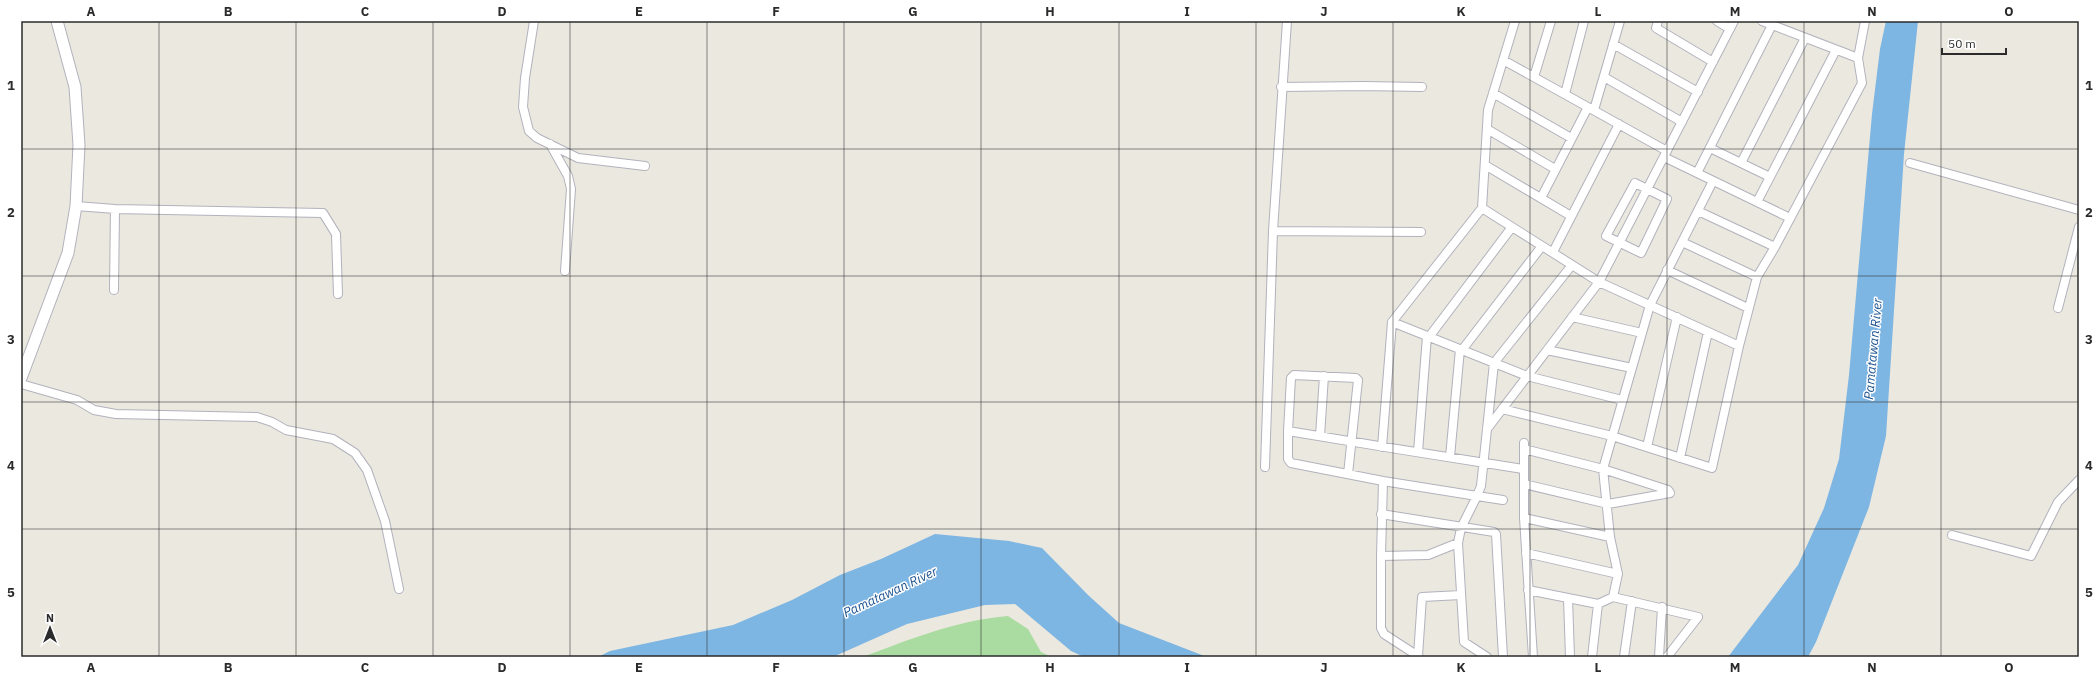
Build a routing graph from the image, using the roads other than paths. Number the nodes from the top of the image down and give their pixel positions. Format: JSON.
{"nodes":[{"id":1,"x":57,"y":21,"type":"edge"},
{"id":2,"x":534,"y":21,"type":"edge"},
{"id":3,"x":1287,"y":21,"type":"edge"},
{"id":4,"x":1515,"y":21,"type":"edge"},
{"id":5,"x":1551,"y":21,"type":"edge"},
{"id":6,"x":1584,"y":21,"type":"edge"},
{"id":7,"x":1620,"y":21,"type":"edge"},
{"id":8,"x":1658,"y":21,"type":"edge"},
{"id":9,"x":1717,"y":21,"type":"edge"},
{"id":10,"x":1734,"y":21,"type":"edge"},
{"id":11,"x":1762,"y":21,"type":"edge"},
{"id":12,"x":1864,"y":21,"type":"edge"},
{"id":13,"x":1772,"y":25,"type":"junction"},
{"id":14,"x":1730,"y":29,"type":"junction"},
{"id":15,"x":1804,"y":38,"type":"junction"},
{"id":16,"x":1613,"y":44,"type":"junction"},
{"id":17,"x":1836,"y":50,"type":"junction"},
{"id":18,"x":1858,"y":58,"type":"junction"},
{"id":19,"x":1503,"y":60,"type":"junction"},
{"id":20,"x":1713,"y":62,"type":"junction"},
{"id":21,"x":1534,"y":77,"type":"junction"},
{"id":22,"x":1604,"y":77,"type":"junction"},
{"id":23,"x":1282,"y":87,"type":"junction"},
{"id":24,"x":1422,"y":87,"type":"dead end"},
{"id":25,"x":1698,"y":92,"type":"junction"},
{"id":26,"x":1493,"y":93,"type":"junction"},
{"id":27,"x":1564,"y":94,"type":"junction"},
{"id":28,"x":1591,"y":108,"type":"junction"},
{"id":29,"x":1682,"y":122,"type":"junction"},
{"id":30,"x":1618,"y":124,"type":"junction"},
{"id":31,"x":1487,"y":129,"type":"junction"},
{"id":32,"x":1571,"y":138,"type":"junction"},
{"id":33,"x":550,"y":144,"type":"junction"},
{"id":34,"x":1710,"y":148,"type":"junction"},
{"id":35,"x":1666,"y":154,"type":"junction"},
{"id":36,"x":1910,"y":162,"type":"dead end"},
{"id":37,"x":1742,"y":163,"type":"junction"},
{"id":38,"x":1485,"y":165,"type":"junction"},
{"id":39,"x":645,"y":166,"type":"dead end"},
{"id":40,"x":1556,"y":169,"type":"junction"},
{"id":41,"x":1697,"y":173,"type":"junction"},
{"id":42,"x":1770,"y":177,"type":"junction"},
{"id":43,"x":1713,"y":181,"type":"junction"},
{"id":44,"x":1647,"y":189,"type":"junction"},
{"id":45,"x":1540,"y":198,"type":"junction"},
{"id":46,"x":1757,"y":202,"type":"junction"},
{"id":47,"x":76,"y":206,"type":"junction"},
{"id":48,"x":1482,"y":208,"type":"junction"},
{"id":49,"x":115,"y":209,"type":"junction"},
{"id":50,"x":2079,"y":210,"type":"edge"},
{"id":51,"x":1698,"y":211,"type":"junction"},
{"id":52,"x":1571,"y":216,"type":"junction"},
{"id":53,"x":1790,"y":218,"type":"junction"},
{"id":54,"x":1512,"y":227,"type":"junction"},
{"id":55,"x":2079,"y":227,"type":"edge"},
{"id":56,"x":1273,"y":231,"type":"junction"},
{"id":57,"x":1421,"y":232,"type":"dead end"},
{"id":58,"x":1682,"y":242,"type":"junction"},
{"id":59,"x":1619,"y":243,"type":"junction"},
{"id":60,"x":1542,"y":246,"type":"junction"},
{"id":61,"x":1775,"y":247,"type":"junction"},
{"id":62,"x":1553,"y":252,"type":"junction"},
{"id":63,"x":1572,"y":265,"type":"junction"},
{"id":64,"x":1667,"y":270,"type":"junction"},
{"id":65,"x":565,"y":271,"type":"dead end"},
{"id":66,"x":1757,"y":277,"type":"junction"},
{"id":67,"x":1599,"y":282,"type":"junction"},
{"id":68,"x":114,"y":290,"type":"dead end"},
{"id":69,"x":338,"y":294,"type":"dead end"},
{"id":70,"x":1650,"y":305,"type":"junction"},
{"id":71,"x":1748,"y":308,"type":"junction"},
{"id":72,"x":2058,"y":308,"type":"dead end"},
{"id":73,"x":1572,"y":317,"type":"junction"},
{"id":74,"x":1678,"y":317,"type":"junction"},
{"id":75,"x":1392,"y":322,"type":"junction"},
{"id":76,"x":1708,"y":332,"type":"junction"},
{"id":77,"x":1642,"y":333,"type":"junction"},
{"id":78,"x":1428,"y":336,"type":"junction"},
{"id":79,"x":1739,"y":346,"type":"junction"},
{"id":80,"x":1461,"y":349,"type":"junction"},
{"id":81,"x":1547,"y":350,"type":"junction"},
{"id":82,"x":1494,"y":363,"type":"junction"},
{"id":83,"x":1632,"y":368,"type":"junction"},
{"id":84,"x":1324,"y":376,"type":"junction"},
{"id":85,"x":1527,"y":376,"type":"junction"},
{"id":86,"x":21,"y":378,"type":"edge"},
{"id":87,"x":21,"y":384,"type":"edge"},
{"id":88,"x":1622,"y":400,"type":"junction"},
{"id":89,"x":1502,"y":409,"type":"junction"},
{"id":90,"x":1487,"y":429,"type":"junction"},
{"id":91,"x":1288,"y":431,"type":"junction"},
{"id":92,"x":1320,"y":436,"type":"junction"},
{"id":93,"x":1612,"y":436,"type":"junction"},
{"id":94,"x":1352,"y":442,"type":"junction"},
{"id":95,"x":1382,"y":447,"type":"junction"},
{"id":96,"x":1647,"y":447,"type":"junction"},
{"id":97,"x":1418,"y":452,"type":"junction"},
{"id":98,"x":1450,"y":457,"type":"junction"},
{"id":99,"x":1680,"y":458,"type":"junction"},
{"id":100,"x":1484,"y":463,"type":"junction"},
{"id":101,"x":1265,"y":467,"type":"dead end"},
{"id":102,"x":1523,"y":469,"type":"junction"},
{"id":103,"x":1603,"y":469,"type":"junction"},
{"id":104,"x":1348,"y":474,"type":"junction"},
{"id":105,"x":2079,"y":480,"type":"edge"},
{"id":106,"x":1383,"y":481,"type":"junction"},
{"id":107,"x":1524,"y":484,"type":"junction"},
{"id":108,"x":1477,"y":496,"type":"junction"},
{"id":109,"x":1503,"y":500,"type":"dead end"},
{"id":110,"x":1608,"y":504,"type":"junction"},
{"id":111,"x":1381,"y":514,"type":"junction"},
{"id":112,"x":1524,"y":518,"type":"junction"},
{"id":113,"x":1461,"y":528,"type":"junction"},
{"id":114,"x":1952,"y":535,"type":"dead end"},
{"id":115,"x":1610,"y":537,"type":"junction"},
{"id":116,"x":1458,"y":543,"type":"junction"},
{"id":117,"x":1526,"y":553,"type":"junction"},
{"id":118,"x":1381,"y":556,"type":"junction"},
{"id":119,"x":1618,"y":574,"type":"junction"},
{"id":120,"x":399,"y":589,"type":"dead end"},
{"id":121,"x":1528,"y":590,"type":"junction"},
{"id":122,"x":1461,"y":595,"type":"junction"},
{"id":123,"x":1613,"y":596,"type":"junction"},
{"id":124,"x":1568,"y":598,"type":"junction"},
{"id":125,"x":1632,"y":601,"type":"junction"},
{"id":126,"x":1598,"y":604,"type":"junction"},
{"id":127,"x":1662,"y":607,"type":"junction"},
{"id":128,"x":1418,"y":657,"type":"edge"},
{"id":129,"x":1487,"y":657,"type":"edge"},
{"id":130,"x":1503,"y":657,"type":"edge"},
{"id":131,"x":1533,"y":657,"type":"edge"},
{"id":132,"x":1570,"y":657,"type":"edge"},
{"id":133,"x":1592,"y":657,"type":"edge"},
{"id":134,"x":1624,"y":657,"type":"edge"},
{"id":135,"x":1659,"y":657,"type":"edge"},
{"id":136,"x":1667,"y":657,"type":"edge"}],
"edges":[{"from":1,"to":47,"type":"street"},
{"from":2,"to":33,"type":"street"},
{"from":3,"to":23,"type":"street"},
{"from":4,"to":19,"type":"street"},
{"from":5,"to":21,"type":"street"},
{"from":6,"to":27,"type":"street"},
{"from":7,"to":16,"type":"street"},
{"from":8,"to":20,"type":"street"},
{"from":9,"to":14,"type":"street"},
{"from":10,"to":14,"type":"street"},
{"from":11,"to":13,"type":"street"},
{"from":12,"to":18,"type":"street"},
{"from":13,"to":15,"type":"street"},
{"from":13,"to":34,"type":"street"},
{"from":14,"to":20,"type":"street"},
{"from":15,"to":17,"type":"street"},
{"from":15,"to":37,"type":"street"},
{"from":16,"to":22,"type":"street"},
{"from":16,"to":25,"type":"street"},
{"from":17,"to":18,"type":"street"},
{"from":17,"to":42,"type":"street"},
{"from":18,"to":53,"type":"street"},
{"from":19,"to":21,"type":"street"},
{"from":19,"to":26,"type":"street"},
{"from":20,"to":25,"type":"street"},
{"from":21,"to":27,"type":"street"},
{"from":22,"to":28,"type":"street"},
{"from":22,"to":29,"type":"street"},
{"from":23,"to":24,"type":"street"},
{"from":23,"to":56,"type":"street"},
{"from":25,"to":29,"type":"street"},
{"from":26,"to":31,"type":"street"},
{"from":26,"to":32,"type":"street"},
{"from":27,"to":28,"type":"street"},
{"from":28,"to":30,"type":"street"},
{"from":28,"to":32,"type":"street"},
{"from":29,"to":35,"type":"street"},
{"from":30,"to":35,"type":"street"},
{"from":30,"to":52,"type":"street"},
{"from":31,"to":38,"type":"street"},
{"from":31,"to":40,"type":"street"},
{"from":32,"to":40,"type":"street"},
{"from":33,"to":39,"type":"street"},
{"from":33,"to":65,"type":"street"},
{"from":34,"to":37,"type":"street"},
{"from":34,"to":41,"type":"street"},
{"from":35,"to":41,"type":"street"},
{"from":35,"to":44,"type":"street"},
{"from":36,"to":50,"type":"street"},
{"from":37,"to":42,"type":"street"},
{"from":38,"to":45,"type":"street"},
{"from":38,"to":48,"type":"street"},
{"from":40,"to":45,"type":"street"},
{"from":41,"to":43,"type":"street"},
{"from":42,"to":46,"type":"street"},
{"from":43,"to":46,"type":"street"},
{"from":43,"to":51,"type":"street"},
{"from":44,"to":59,"type":"street"},
{"from":44,"to":59,"type":"street"},
{"from":44,"to":59,"type":"street"},
{"from":45,"to":52,"type":"street"},
{"from":46,"to":53,"type":"street"},
{"from":47,"to":49,"type":"street"},
{"from":47,"to":86,"type":"street"},
{"from":48,"to":54,"type":"street"},
{"from":48,"to":75,"type":"street"},
{"from":49,"to":68,"type":"street"},
{"from":49,"to":69,"type":"street"},
{"from":51,"to":58,"type":"street"},
{"from":51,"to":61,"type":"street"},
{"from":52,"to":62,"type":"street"},
{"from":53,"to":61,"type":"street"},
{"from":54,"to":60,"type":"street"},
{"from":54,"to":78,"type":"street"},
{"from":55,"to":72,"type":"street"},
{"from":56,"to":57,"type":"street"},
{"from":56,"to":101,"type":"street"},
{"from":58,"to":64,"type":"street"},
{"from":58,"to":66,"type":"street"},
{"from":59,"to":67,"type":"street"},
{"from":60,"to":62,"type":"street"},
{"from":60,"to":80,"type":"street"},
{"from":61,"to":66,"type":"street"},
{"from":62,"to":63,"type":"street"},
{"from":63,"to":67,"type":"street"},
{"from":63,"to":82,"type":"street"},
{"from":64,"to":70,"type":"street"},
{"from":64,"to":71,"type":"street"},
{"from":66,"to":71,"type":"street"},
{"from":67,"to":70,"type":"street"},
{"from":67,"to":73,"type":"street"},
{"from":70,"to":74,"type":"street"},
{"from":70,"to":77,"type":"street"},
{"from":71,"to":79,"type":"street"},
{"from":73,"to":77,"type":"street"},
{"from":73,"to":81,"type":"street"},
{"from":74,"to":76,"type":"street"},
{"from":74,"to":96,"type":"street"},
{"from":75,"to":78,"type":"street"},
{"from":75,"to":95,"type":"street"},
{"from":76,"to":79,"type":"street"},
{"from":76,"to":99,"type":"street"},
{"from":77,"to":83,"type":"street"},
{"from":78,"to":80,"type":"street"},
{"from":78,"to":97,"type":"street"},
{"from":79,"to":99,"type":"street"},
{"from":80,"to":82,"type":"street"},
{"from":80,"to":98,"type":"street"},
{"from":81,"to":83,"type":"street"},
{"from":81,"to":85,"type":"street"},
{"from":82,"to":85,"type":"street"},
{"from":82,"to":90,"type":"street"},
{"from":83,"to":88,"type":"street"},
{"from":84,"to":91,"type":"street"},
{"from":84,"to":92,"type":"street"},
{"from":84,"to":94,"type":"street"},
{"from":85,"to":88,"type":"street"},
{"from":85,"to":89,"type":"street"},
{"from":87,"to":120,"type":"street"},
{"from":88,"to":93,"type":"street"},
{"from":89,"to":90,"type":"street"},
{"from":89,"to":93,"type":"street"},
{"from":90,"to":100,"type":"street"},
{"from":91,"to":92,"type":"street"},
{"from":91,"to":104,"type":"street"},
{"from":92,"to":94,"type":"street"},
{"from":93,"to":96,"type":"street"},
{"from":93,"to":103,"type":"street"},
{"from":94,"to":95,"type":"street"},
{"from":94,"to":104,"type":"street"},
{"from":95,"to":97,"type":"street"},
{"from":96,"to":99,"type":"street"},
{"from":97,"to":98,"type":"street"},
{"from":98,"to":100,"type":"street"},
{"from":100,"to":102,"type":"street"},
{"from":100,"to":108,"type":"street"},
{"from":102,"to":103,"type":"street"},
{"from":102,"to":107,"type":"street"},
{"from":103,"to":110,"type":"street"},
{"from":103,"to":110,"type":"street"},
{"from":104,"to":106,"type":"street"},
{"from":105,"to":114,"type":"street"},
{"from":106,"to":108,"type":"street"},
{"from":106,"to":111,"type":"street"},
{"from":107,"to":110,"type":"street"},
{"from":107,"to":112,"type":"street"},
{"from":108,"to":109,"type":"street"},
{"from":108,"to":113,"type":"street"},
{"from":110,"to":115,"type":"street"},
{"from":111,"to":113,"type":"street"},
{"from":111,"to":118,"type":"street"},
{"from":112,"to":115,"type":"street"},
{"from":112,"to":117,"type":"street"},
{"from":113,"to":116,"type":"street"},
{"from":113,"to":130,"type":"street"},
{"from":115,"to":119,"type":"street"},
{"from":116,"to":118,"type":"street"},
{"from":116,"to":122,"type":"street"},
{"from":117,"to":119,"type":"street"},
{"from":117,"to":121,"type":"street"},
{"from":118,"to":128,"type":"street"},
{"from":119,"to":123,"type":"street"},
{"from":121,"to":124,"type":"street"},
{"from":121,"to":131,"type":"street"},
{"from":122,"to":128,"type":"street"},
{"from":122,"to":129,"type":"street"},
{"from":123,"to":125,"type":"street"},
{"from":123,"to":126,"type":"street"},
{"from":124,"to":126,"type":"street"},
{"from":124,"to":132,"type":"street"},
{"from":125,"to":127,"type":"street"},
{"from":125,"to":134,"type":"street"},
{"from":126,"to":133,"type":"street"},
{"from":127,"to":135,"type":"street"},
{"from":127,"to":136,"type":"street"}]}
